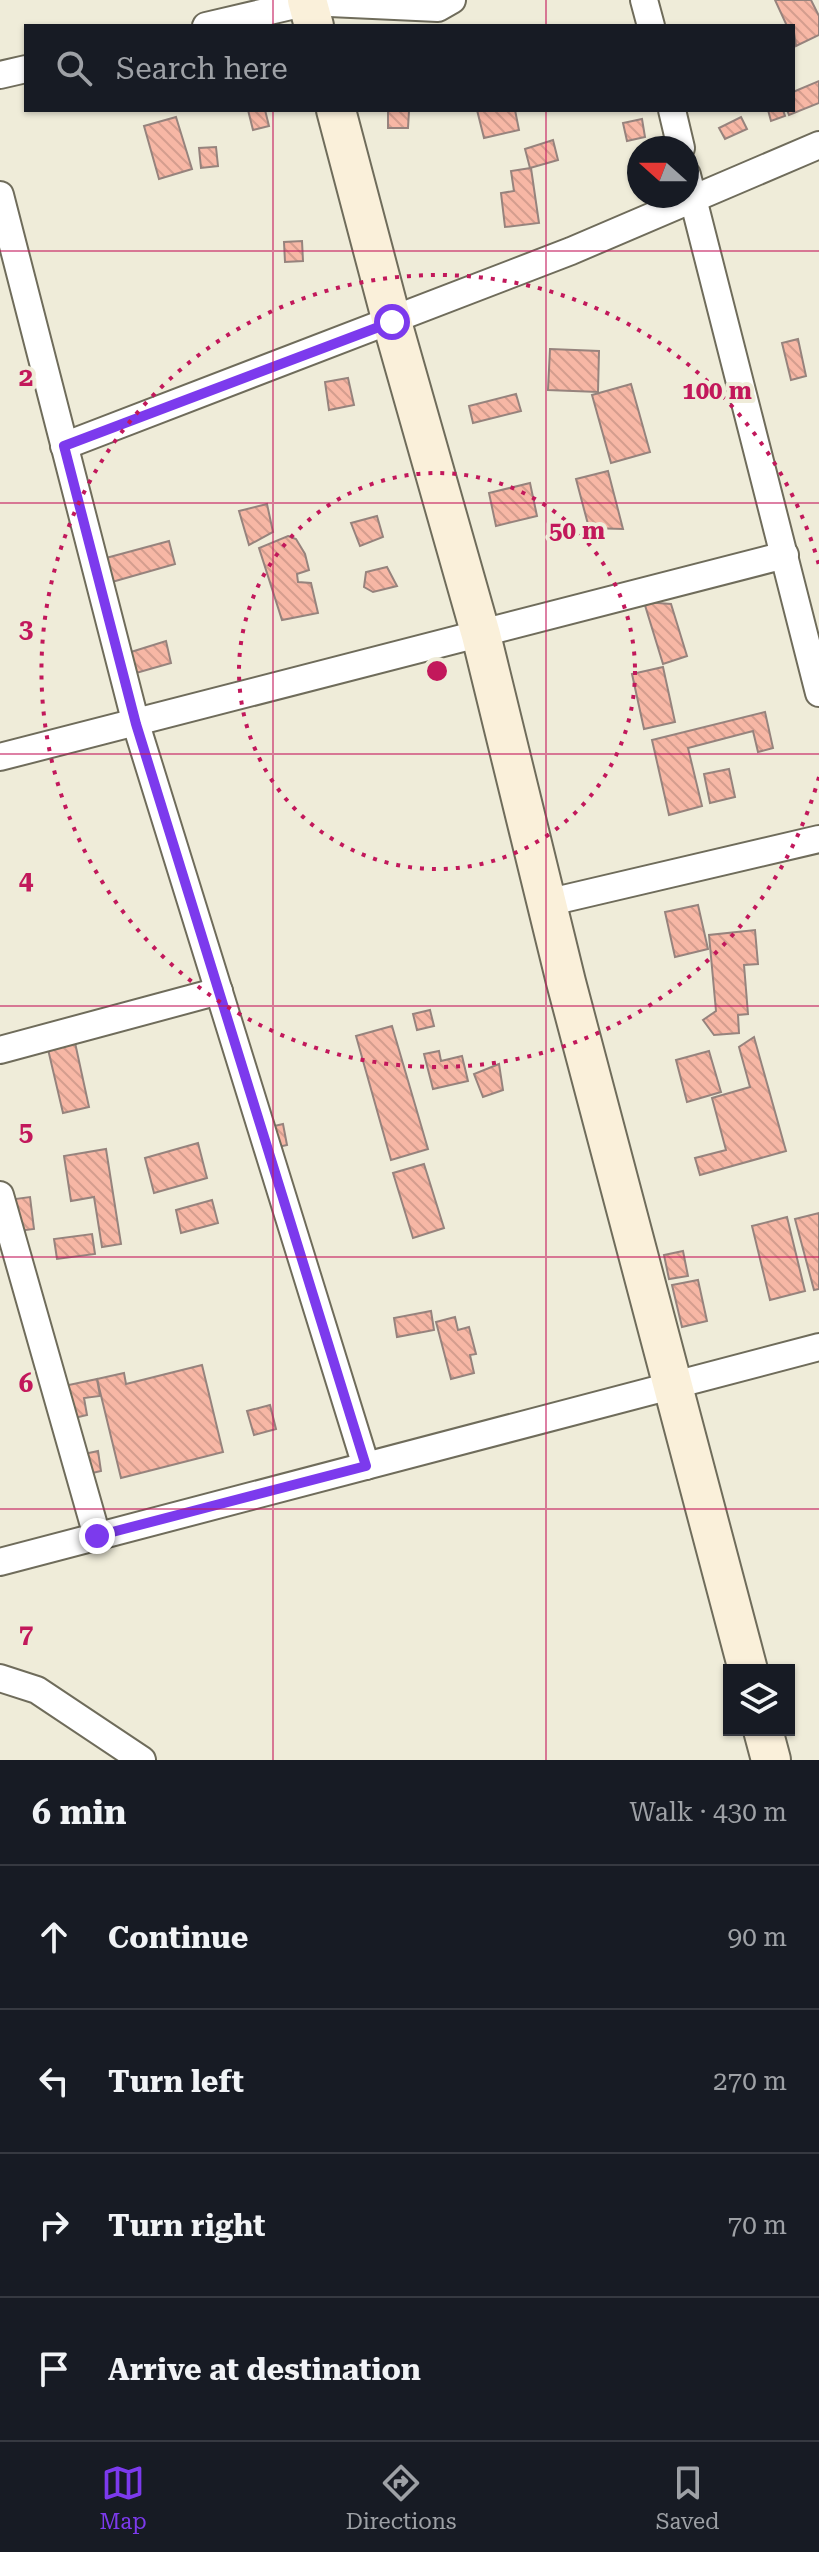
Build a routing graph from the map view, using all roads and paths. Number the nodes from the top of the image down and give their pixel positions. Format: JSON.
{"nodes":[{"id":1,"x":452,"y":0,"type":"edge"},
{"id":2,"x":644,"y":0,"type":"edge"},
{"id":3,"x":310,"y":9,"type":"edge"},
{"id":4,"x":218,"y":24,"type":"edge"},
{"id":5,"x":650,"y":24,"type":"edge"},
{"id":6,"x":24,"y":69,"type":"edge"},
{"id":7,"x":0,"y":75,"type":"edge"},
{"id":8,"x":337,"y":112,"type":"edge"},
{"id":9,"x":672,"y":112,"type":"edge"},
{"id":10,"x":678,"y":136,"type":"edge"},
{"id":11,"x":819,"y":145,"type":"edge"},
{"id":12,"x":699,"y":183,"type":"edge"},
{"id":13,"x":0,"y":195,"type":"edge"},
{"id":14,"x":650,"y":208,"type":"edge"},
{"id":15,"x":696,"y":208,"type":"edge"},
{"id":16,"x":6,"y":234,"type":"edge"},
{"id":17,"x":392,"y":322,"type":"junction"},
{"id":18,"x":64,"y":446,"type":"junction"},
{"id":19,"x":785,"y":555,"type":"junction"},
{"id":20,"x":481,"y":635,"type":"junction"},
{"id":21,"x":819,"y":693,"type":"edge"},
{"id":22,"x":136,"y":724,"type":"junction"},
{"id":23,"x":0,"y":757,"type":"edge"},
{"id":24,"x":819,"y":839,"type":"edge"},
{"id":25,"x":546,"y":903,"type":"junction"},
{"id":26,"x":219,"y":991,"type":"junction"},
{"id":27,"x":0,"y":1050,"type":"edge"},
{"id":28,"x":0,"y":1195,"type":"edge"},
{"id":29,"x":819,"y":1347,"type":"edge"},
{"id":30,"x":673,"y":1386,"type":"junction"},
{"id":31,"x":366,"y":1466,"type":"junction"},
{"id":32,"x":97,"y":1536,"type":"junction"},
{"id":33,"x":0,"y":1562,"type":"edge"},
{"id":34,"x":746,"y":1664,"type":"edge"},
{"id":35,"x":0,"y":1678,"type":"edge"},
{"id":36,"x":765,"y":1736,"type":"edge"},
{"id":37,"x":142,"y":1760,"type":"edge"},
{"id":38,"x":771,"y":1760,"type":"edge"}],
"edges":[{"from":1,"to":3,"type":"street"},
{"from":2,"to":5,"type":"street"},
{"from":3,"to":4,"type":"street"},
{"from":6,"to":7,"type":"street"},
{"from":8,"to":17,"type":"street"},
{"from":9,"to":10,"type":"street"},
{"from":11,"to":12,"type":"street"},
{"from":13,"to":16,"type":"street"},
{"from":14,"to":17,"type":"street"},
{"from":15,"to":19,"type":"street"},
{"from":16,"to":18,"type":"street"},
{"from":17,"to":18,"type":"street"},
{"from":17,"to":20,"type":"street"},
{"from":18,"to":22,"type":"street"},
{"from":19,"to":20,"type":"street"},
{"from":19,"to":21,"type":"street"},
{"from":20,"to":22,"type":"street"},
{"from":20,"to":25,"type":"street"},
{"from":22,"to":23,"type":"street"},
{"from":22,"to":26,"type":"street"},
{"from":24,"to":25,"type":"street"},
{"from":25,"to":30,"type":"street"},
{"from":26,"to":27,"type":"street"},
{"from":26,"to":31,"type":"street"},
{"from":28,"to":32,"type":"street"},
{"from":29,"to":30,"type":"street"},
{"from":30,"to":31,"type":"street"},
{"from":30,"to":34,"type":"street"},
{"from":31,"to":32,"type":"street"},
{"from":32,"to":33,"type":"street"},
{"from":35,"to":37,"type":"street"},
{"from":36,"to":38,"type":"street"}]}
